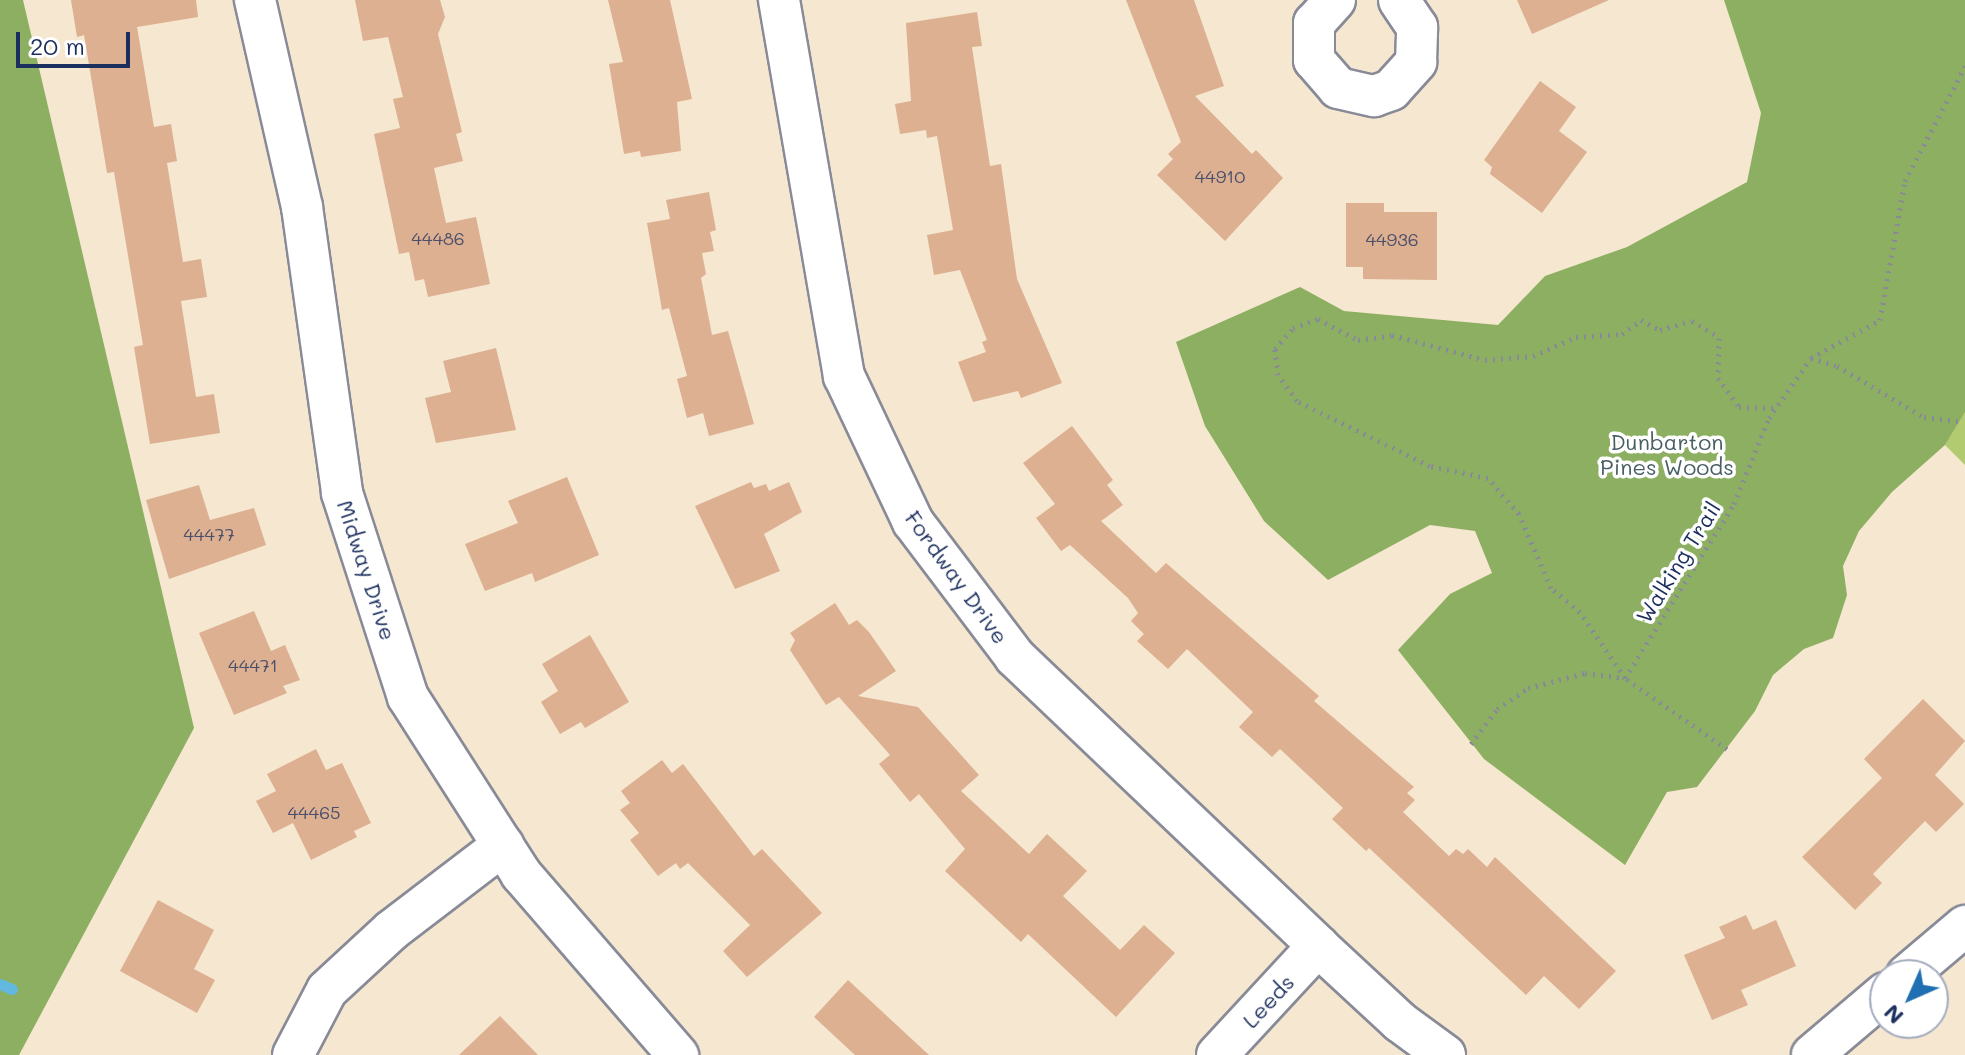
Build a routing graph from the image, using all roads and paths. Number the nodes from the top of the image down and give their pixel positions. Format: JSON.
{"nodes":[{"id":1,"x":255,"y":0,"type":"edge"},
{"id":2,"x":779,"y":0,"type":"edge"},
{"id":3,"x":1335,"y":0,"type":"edge"},
{"id":4,"x":1399,"y":0,"type":"edge"},
{"id":5,"x":1965,"y":66,"type":"edge"},
{"id":6,"x":1811,"y":358,"type":"junction"},
{"id":7,"x":1776,"y":408,"type":"junction"},
{"id":8,"x":1959,"y":421,"type":"dead end"},
{"id":9,"x":1625,"y":678,"type":"junction"},
{"id":10,"x":1471,"y":744,"type":"dead end"},
{"id":11,"x":1727,"y":749,"type":"dead end"},
{"id":12,"x":503,"y":845,"type":"junction"},
{"id":13,"x":1965,"y":926,"type":"edge"},
{"id":14,"x":1318,"y":946,"type":"junction"},
{"id":15,"x":1926,"y":959,"type":"edge"},
{"id":16,"x":1869,"y":1007,"type":"edge"},
{"id":17,"x":293,"y":1055,"type":"edge"},
{"id":18,"x":678,"y":1055,"type":"edge"},
{"id":19,"x":1217,"y":1055,"type":"edge"},
{"id":20,"x":1445,"y":1055,"type":"edge"},
{"id":21,"x":1812,"y":1055,"type":"edge"}],
"edges":[{"from":1,"to":12,"type":"street","name":"Midway Drive"},
{"from":2,"to":14,"type":"street","name":"Fordway Drive"},
{"from":3,"to":4,"type":"street"},
{"from":5,"to":6,"type":"path","name":"Walking Trail"},
{"from":6,"to":7,"type":"path","name":"Walking Trail"},
{"from":6,"to":8,"type":"path"},
{"from":7,"to":9,"type":"path","name":"Walking Trail"},
{"from":7,"to":9,"type":"path"},
{"from":9,"to":10,"type":"path"},
{"from":9,"to":11,"type":"path"},
{"from":12,"to":17,"type":"street"},
{"from":12,"to":18,"type":"street","name":"Midway Drive"},
{"from":13,"to":15,"type":"street"},
{"from":14,"to":19,"type":"street","name":"Leeds"},
{"from":14,"to":20,"type":"street","name":"Fordway Drive"},
{"from":16,"to":21,"type":"street"}]}
